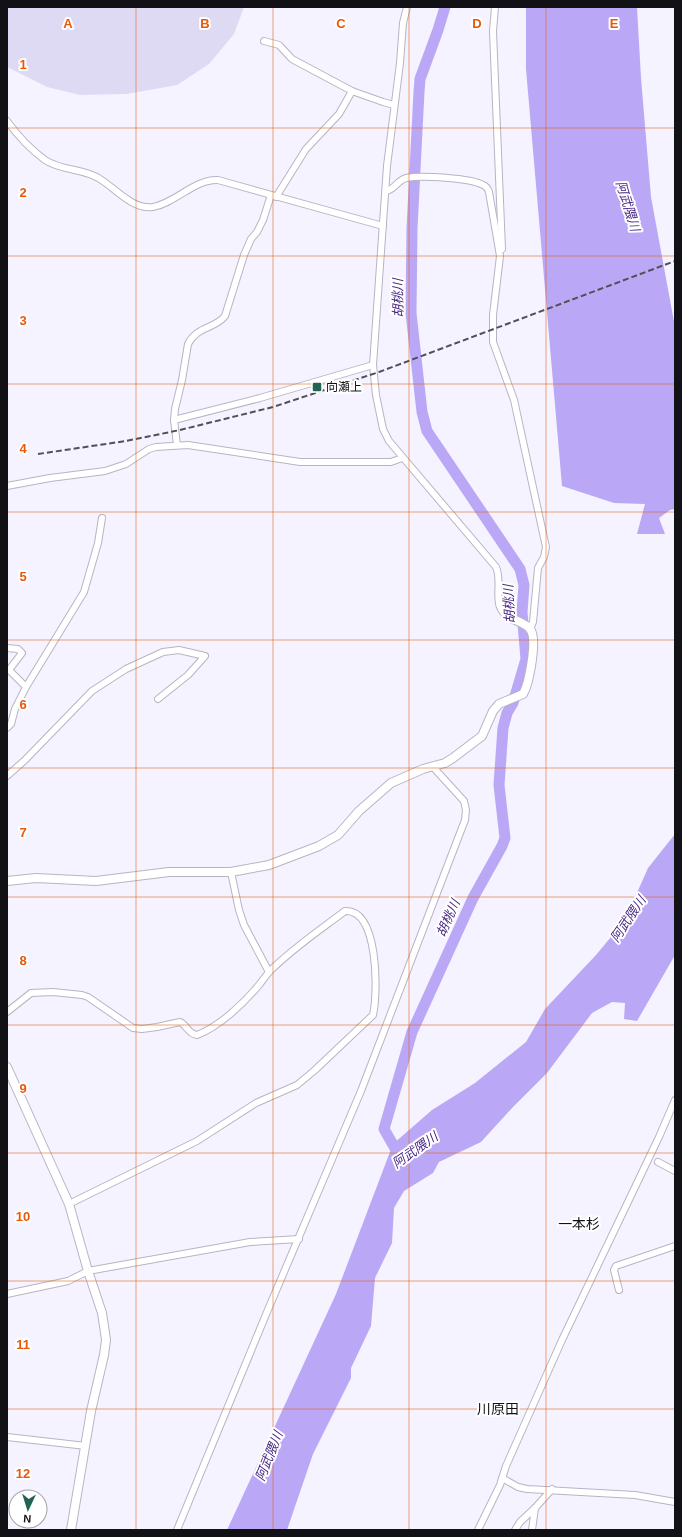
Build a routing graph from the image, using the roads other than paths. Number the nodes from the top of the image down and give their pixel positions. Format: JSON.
{"nodes":[{"id":1,"x":407,"y":7,"type":"edge"},
{"id":2,"x":495,"y":7,"type":"edge"},
{"id":3,"x":264,"y":41,"type":"dead end"},
{"id":4,"x":352,"y":91,"type":"junction"},
{"id":5,"x":394,"y":105,"type":"junction"},
{"id":6,"x":7,"y":121,"type":"edge"},
{"id":7,"x":386,"y":191,"type":"junction"},
{"id":8,"x":273,"y":196,"type":"junction"},
{"id":9,"x":382,"y":226,"type":"junction"},
{"id":10,"x":500,"y":256,"type":"junction"},
{"id":11,"x":374,"y":364,"type":"junction"},
{"id":12,"x":174,"y":420,"type":"junction"},
{"id":13,"x":177,"y":445,"type":"junction"},
{"id":14,"x":402,"y":458,"type":"junction"},
{"id":15,"x":7,"y":486,"type":"edge"},
{"id":16,"x":102,"y":518,"type":"dead end"},
{"id":17,"x":514,"y":620,"type":"joint"},
{"id":18,"x":528,"y":628,"type":"junction"},
{"id":19,"x":7,"y":648,"type":"edge"},
{"id":20,"x":26,"y":687,"type":"junction"},
{"id":21,"x":158,"y":699,"type":"dead end"},
{"id":22,"x":7,"y":728,"type":"edge"},
{"id":23,"x":433,"y":767,"type":"junction"},
{"id":24,"x":7,"y":776,"type":"edge"},
{"id":25,"x":231,"y":872,"type":"junction"},
{"id":26,"x":7,"y":881,"type":"edge"},
{"id":27,"x":269,"y":972,"type":"junction"},
{"id":28,"x":7,"y":1012,"type":"edge"},
{"id":29,"x":7,"y":1067,"type":"edge"},
{"id":30,"x":675,"y":1100,"type":"edge"},
{"id":31,"x":658,"y":1162,"type":"dead end"},
{"id":32,"x":675,"y":1171,"type":"edge"},
{"id":33,"x":69,"y":1204,"type":"junction"},
{"id":34,"x":299,"y":1239,"type":"junction"},
{"id":35,"x":675,"y":1246,"type":"edge"},
{"id":36,"x":88,"y":1271,"type":"junction"},
{"id":37,"x":619,"y":1290,"type":"dead end"},
{"id":38,"x":7,"y":1294,"type":"edge"},
{"id":39,"x":7,"y":1438,"type":"edge"},
{"id":40,"x":86,"y":1446,"type":"junction"},
{"id":41,"x":502,"y":1478,"type":"junction"},
{"id":42,"x":552,"y":1490,"type":"junction"},
{"id":43,"x":675,"y":1502,"type":"edge"},
{"id":44,"x":535,"y":1508,"type":"junction"},
{"id":45,"x":70,"y":1530,"type":"edge"},
{"id":46,"x":177,"y":1530,"type":"edge"},
{"id":47,"x":478,"y":1530,"type":"edge"},
{"id":48,"x":515,"y":1530,"type":"edge"},
{"id":49,"x":532,"y":1530,"type":"edge"}],
"edges":[{"from":1,"to":5,"type":"street"},
{"from":2,"to":10,"type":"street"},
{"from":3,"to":4,"type":"street"},
{"from":4,"to":5,"type":"street"},
{"from":4,"to":8,"type":"street"},
{"from":5,"to":7,"type":"street"},
{"from":6,"to":8,"type":"street"},
{"from":7,"to":9,"type":"street"},
{"from":7,"to":10,"type":"street"},
{"from":8,"to":9,"type":"street"},
{"from":8,"to":12,"type":"street"},
{"from":9,"to":11,"type":"street"},
{"from":10,"to":18,"type":"street"},
{"from":11,"to":12,"type":"street"},
{"from":11,"to":14,"type":"street"},
{"from":12,"to":13,"type":"street"},
{"from":13,"to":14,"type":"street"},
{"from":13,"to":15,"type":"street"},
{"from":14,"to":17,"type":"street"},
{"from":16,"to":20,"type":"street"},
{"from":17,"to":18,"type":"street"},
{"from":18,"to":23,"type":"street"},
{"from":19,"to":20,"type":"street"},
{"from":20,"to":22,"type":"street"},
{"from":21,"to":24,"type":"street"},
{"from":23,"to":25,"type":"street"},
{"from":23,"to":34,"type":"street"},
{"from":25,"to":26,"type":"street"},
{"from":25,"to":27,"type":"street"},
{"from":27,"to":28,"type":"street"},
{"from":27,"to":33,"type":"street"},
{"from":29,"to":33,"type":"street"},
{"from":30,"to":41,"type":"street"},
{"from":31,"to":32,"type":"street"},
{"from":33,"to":36,"type":"street"},
{"from":34,"to":36,"type":"street"},
{"from":34,"to":46,"type":"street"},
{"from":35,"to":37,"type":"street"},
{"from":36,"to":38,"type":"street"},
{"from":36,"to":40,"type":"street"},
{"from":39,"to":40,"type":"street"},
{"from":40,"to":45,"type":"street"},
{"from":41,"to":42,"type":"street"},
{"from":41,"to":47,"type":"street"},
{"from":42,"to":43,"type":"street"},
{"from":42,"to":44,"type":"street"},
{"from":44,"to":48,"type":"street"},
{"from":44,"to":49,"type":"street"}]}
